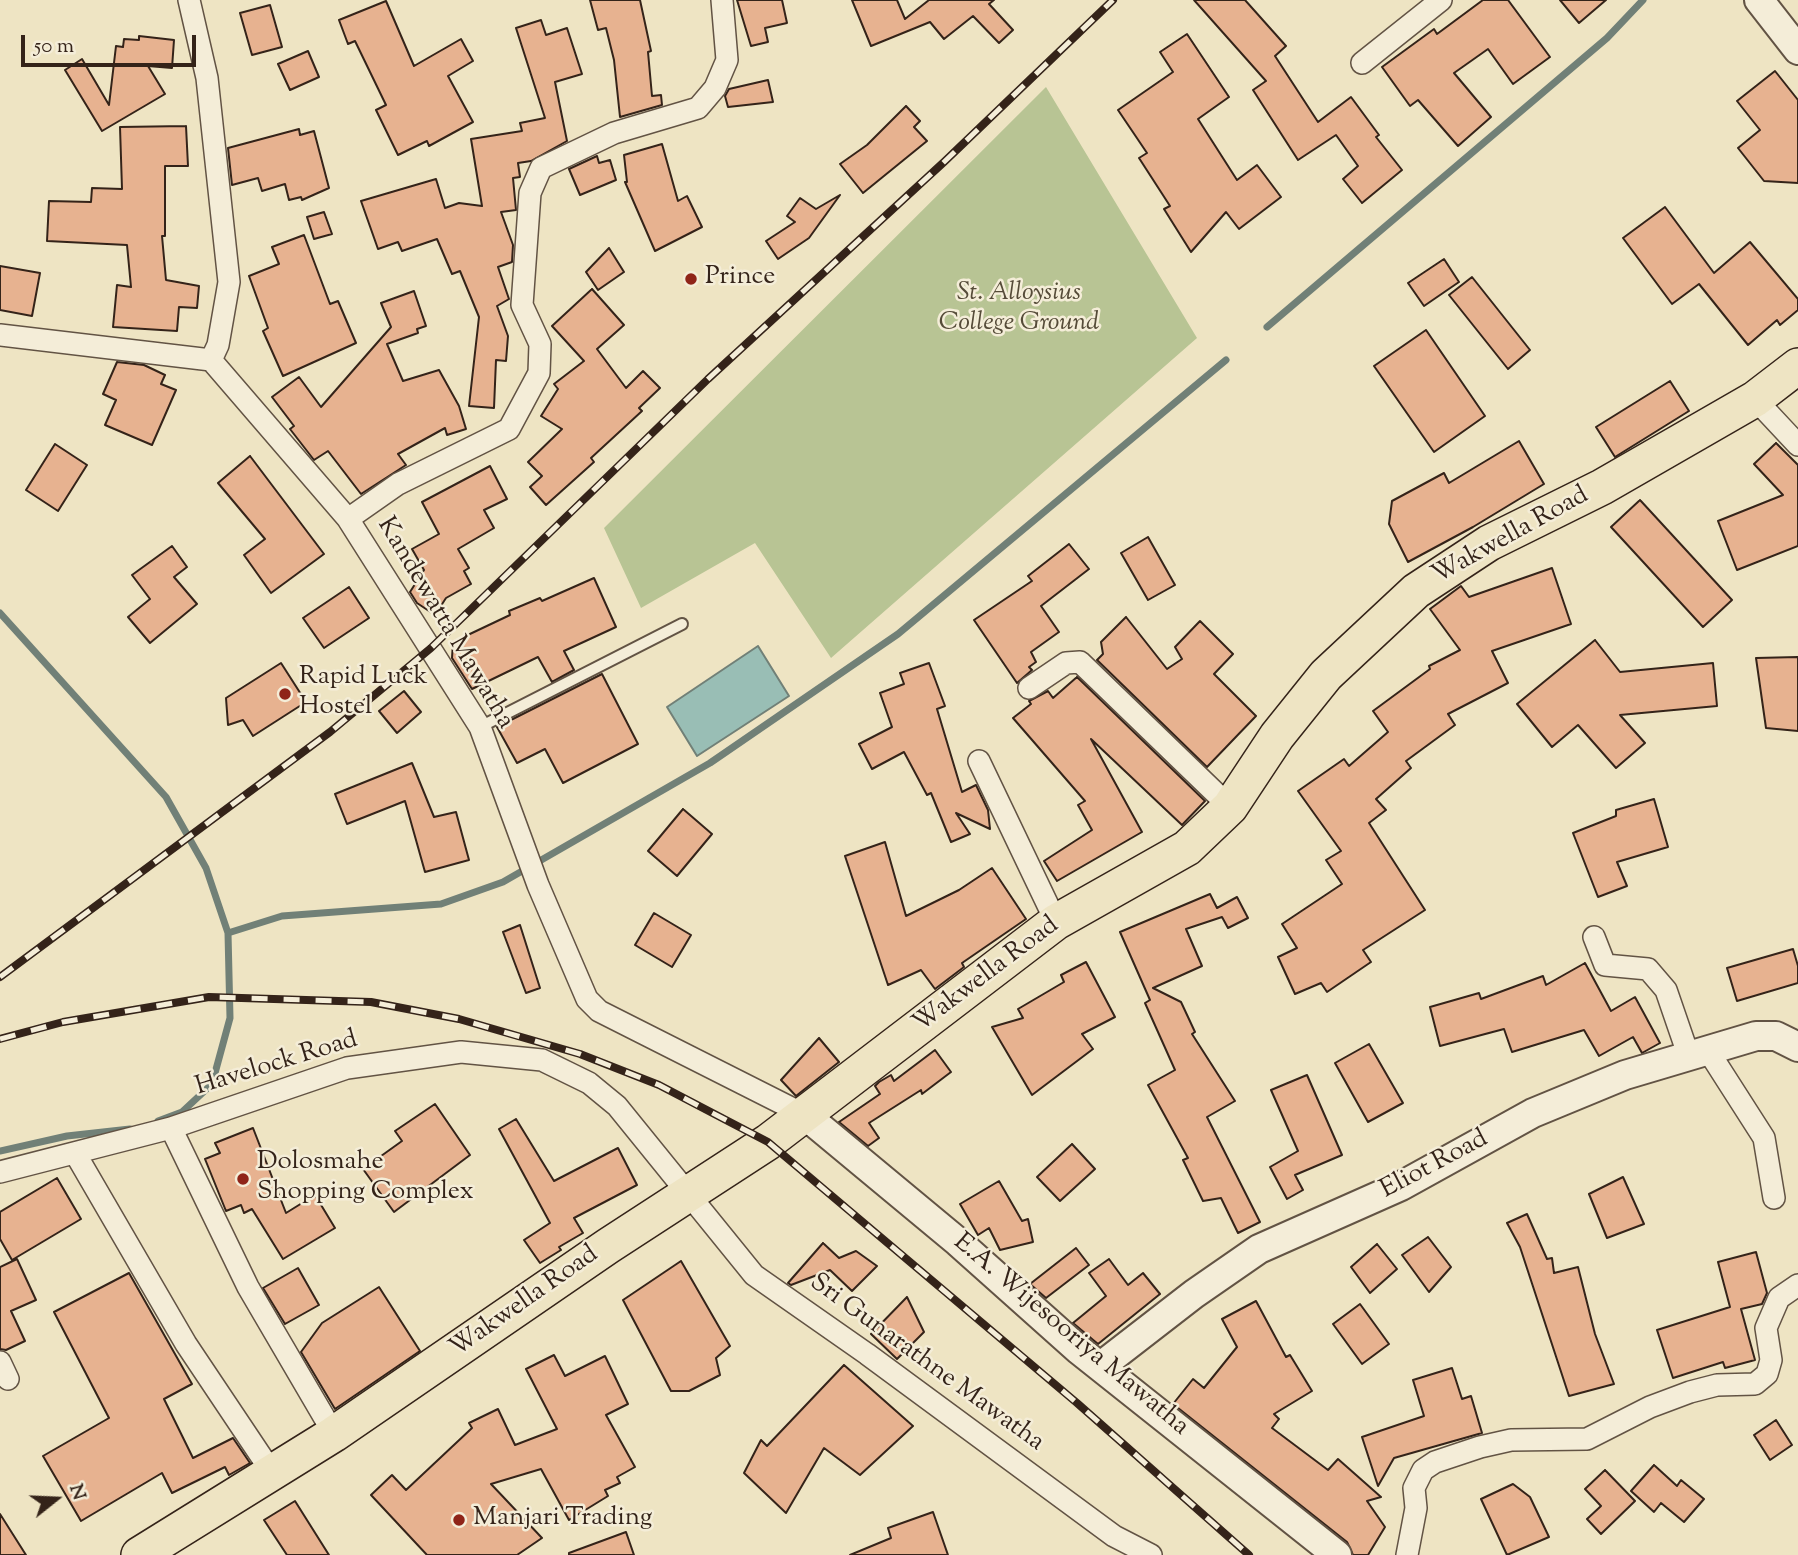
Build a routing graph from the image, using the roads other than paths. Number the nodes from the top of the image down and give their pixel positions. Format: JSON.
{"nodes":[{"id":1,"x":189,"y":0,"type":"edge"},
{"id":2,"x":722,"y":0,"type":"edge"},
{"id":3,"x":1441,"y":0,"type":"edge"},
{"id":4,"x":1759,"y":0,"type":"edge"},
{"id":5,"x":1798,"y":50,"type":"edge"},
{"id":6,"x":1362,"y":63,"type":"dead end"},
{"id":7,"x":0,"y":335,"type":"edge"},
{"id":8,"x":211,"y":360,"type":"junction"},
{"id":9,"x":1798,"y":366,"type":"edge"},
{"id":10,"x":1755,"y":399,"type":"junction"},
{"id":11,"x":1798,"y":445,"type":"edge"},
{"id":12,"x":348,"y":519,"type":"junction"},
{"id":13,"x":682,"y":624,"type":"dead end"},
{"id":14,"x":1029,"y":688,"type":"dead end"},
{"id":15,"x":480,"y":727,"type":"junction"},
{"id":16,"x":979,"y":761,"type":"dead end"},
{"id":17,"x":1230,"y":807,"type":"junction"},
{"id":18,"x":1056,"y":922,"type":"junction"},
{"id":19,"x":1594,"y":937,"type":"dead end"},
{"id":20,"x":1798,"y":1047,"type":"edge"},
{"id":21,"x":1698,"y":1052,"type":"junction"},
{"id":22,"x":805,"y":1115,"type":"junction"},
{"id":23,"x":171,"y":1128,"type":"junction"},
{"id":24,"x":75,"y":1153,"type":"junction"},
{"id":25,"x":0,"y":1172,"type":"edge"},
{"id":26,"x":688,"y":1195,"type":"junction"},
{"id":27,"x":1774,"y":1198,"type":"dead end"},
{"id":28,"x":1798,"y":1285,"type":"edge"},
{"id":29,"x":1101,"y":1366,"type":"junction"},
{"id":30,"x":334,"y":1434,"type":"junction"},
{"id":31,"x":273,"y":1474,"type":"junction"},
{"id":32,"x":139,"y":1555,"type":"edge"},
{"id":33,"x":1151,"y":1555,"type":"edge"},
{"id":34,"x":1337,"y":1555,"type":"edge"},
{"id":35,"x":1406,"y":1555,"type":"edge"}],
"edges":[{"from":1,"to":8,"type":"street"},
{"from":2,"to":12,"type":"street"},
{"from":3,"to":6,"type":"street"},
{"from":4,"to":5,"type":"street"},
{"from":7,"to":8,"type":"street"},
{"from":8,"to":12,"type":"street","name":"Kandewatta Mawatha"},
{"from":9,"to":10,"type":"main road","name":"Wakwella Road"},
{"from":10,"to":11,"type":"street"},
{"from":10,"to":17,"type":"main road","name":"Wakwella Road"},
{"from":12,"to":15,"type":"street","name":"Kandewatta Mawatha"},
{"from":13,"to":15,"type":"lane"},
{"from":14,"to":17,"type":"street"},
{"from":15,"to":22,"type":"street","name":"Kandewatta Mawatha"},
{"from":16,"to":18,"type":"street"},
{"from":17,"to":18,"type":"main road","name":"Wakwella Road"},
{"from":18,"to":22,"type":"main road","name":"Wakwella Road"},
{"from":19,"to":21,"type":"street"},
{"from":20,"to":21,"type":"street","name":"Eliot Road"},
{"from":21,"to":27,"type":"street"},
{"from":21,"to":29,"type":"street","name":"Eliot Road"},
{"from":22,"to":26,"type":"main road","name":"Wakwella Road"},
{"from":22,"to":29,"type":"street","name":"E.A. Wijesooriya Mawatha"},
{"from":23,"to":24,"type":"street","name":"Havelock Road"},
{"from":23,"to":26,"type":"street","name":"Havelock Road"},
{"from":23,"to":30,"type":"street"},
{"from":24,"to":25,"type":"street","name":"Havelock Road"},
{"from":24,"to":31,"type":"street"},
{"from":26,"to":30,"type":"main road","name":"Wakwella Road"},
{"from":26,"to":33,"type":"street","name":"Sri Gunarathne Mawatha"},
{"from":28,"to":35,"type":"street"},
{"from":29,"to":34,"type":"street","name":"E.A. Wijesooriya Mawatha"},
{"from":30,"to":31,"type":"main road","name":"Wakwella Road"},
{"from":31,"to":32,"type":"main road","name":"Wakwella Road"}]}
